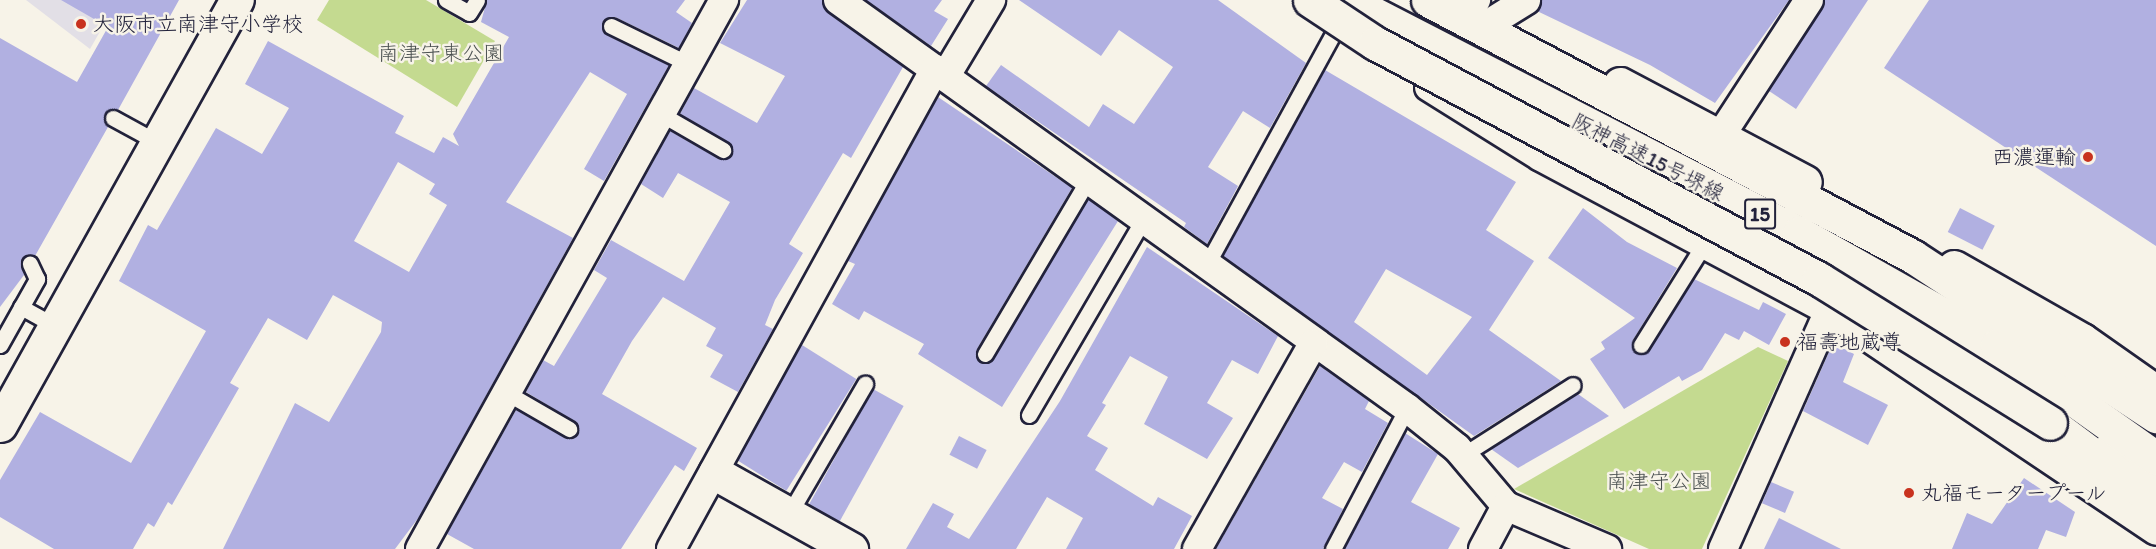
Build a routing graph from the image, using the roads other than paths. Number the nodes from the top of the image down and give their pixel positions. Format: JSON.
{"nodes":[{"id":1,"x":237,"y":0,"type":"edge"},
{"id":2,"x":446,"y":0,"type":"edge"},
{"id":3,"x":477,"y":0,"type":"edge"},
{"id":4,"x":724,"y":0,"type":"edge"},
{"id":5,"x":838,"y":0,"type":"edge"},
{"id":6,"x":991,"y":0,"type":"edge"},
{"id":7,"x":1293,"y":0,"type":"edge"},
{"id":8,"x":1310,"y":0,"type":"edge"},
{"id":9,"x":1428,"y":0,"type":"edge"},
{"id":10,"x":1526,"y":0,"type":"edge"},
{"id":11,"x":1809,"y":0,"type":"edge"},
{"id":12,"x":1473,"y":8,"type":"edge"},
{"id":13,"x":1348,"y":20,"type":"edge"},
{"id":14,"x":611,"y":26,"type":"dead end"},
{"id":15,"x":689,"y":64,"type":"junction"},
{"id":16,"x":940,"y":73,"type":"junction"},
{"id":17,"x":661,"y":114,"type":"junction"},
{"id":18,"x":113,"y":118,"type":"dead end"},
{"id":19,"x":1721,"y":135,"type":"junction"},
{"id":20,"x":157,"y":142,"type":"junction"},
{"id":21,"x":723,"y":150,"type":"dead end"},
{"id":22,"x":1088,"y":180,"type":"junction"},
{"id":23,"x":1143,"y":220,"type":"junction"},
{"id":24,"x":1704,"y":244,"type":"junction"},
{"id":25,"x":30,"y":264,"type":"dead end"},
{"id":26,"x":1206,"y":266,"type":"junction"},
{"id":27,"x":21,"y":307,"type":"junction"},
{"id":28,"x":1829,"y":311,"type":"junction"},
{"id":29,"x":55,"y":326,"type":"junction"},
{"id":30,"x":1313,"y":344,"type":"junction"},
{"id":31,"x":0,"y":345,"type":"edge"},
{"id":32,"x":1641,"y":345,"type":"dead end"},
{"id":33,"x":985,"y":354,"type":"dead end"},
{"id":34,"x":865,"y":384,"type":"dead end"},
{"id":35,"x":1573,"y":385,"type":"dead end"},
{"id":36,"x":2156,"y":392,"type":"edge"},
{"id":37,"x":507,"y":393,"type":"junction"},
{"id":38,"x":1407,"y":408,"type":"junction"},
{"id":39,"x":1029,"y":415,"type":"dead end"},
{"id":40,"x":2156,"y":416,"type":"edge"},
{"id":41,"x":0,"y":425,"type":"edge"},
{"id":42,"x":569,"y":429,"type":"dead end"},
{"id":43,"x":1463,"y":455,"type":"junction"},
{"id":44,"x":2156,"y":458,"type":"edge"},
{"id":45,"x":715,"y":473,"type":"junction"},
{"id":46,"x":2141,"y":478,"type":"edge"},
{"id":47,"x":2156,"y":502,"type":"edge"},
{"id":48,"x":1506,"y":506,"type":"junction"},
{"id":49,"x":789,"y":514,"type":"junction"},
{"id":50,"x":2156,"y":531,"type":"edge"},
{"id":51,"x":426,"y":547,"type":"edge"},
{"id":52,"x":671,"y":549,"type":"edge"},
{"id":53,"x":851,"y":549,"type":"edge"},
{"id":54,"x":1197,"y":549,"type":"edge"},
{"id":55,"x":1333,"y":549,"type":"edge"},
{"id":56,"x":1483,"y":549,"type":"edge"},
{"id":57,"x":1607,"y":549,"type":"edge"},
{"id":58,"x":1723,"y":549,"type":"edge"}],
"edges":[{"from":1,"to":20,"type":"main road"},
{"from":2,"to":3,"type":"lane"},
{"from":4,"to":15,"type":"street"},
{"from":5,"to":16,"type":"street"},
{"from":6,"to":16,"type":"street"},
{"from":7,"to":13,"type":"main road"},
{"from":8,"to":46,"type":"main road","number":"15","bridge":true},
{"from":9,"to":40,"type":"main road","name":"阪神高速15号堺線","number":"15"},
{"from":10,"to":12,"type":"street"},
{"from":11,"to":19,"type":"street"},
{"from":12,"to":19,"type":"main road"},
{"from":13,"to":24,"type":"street"},
{"from":13,"to":26,"type":"lane"},
{"from":13,"to":44,"type":"main road","name":"阪神高速15号堺線","number":"15"},
{"from":13,"to":46,"type":"main road"},
{"from":14,"to":15,"type":"lane"},
{"from":15,"to":17,"type":"street"},
{"from":16,"to":22,"type":"street"},
{"from":16,"to":45,"type":"street"},
{"from":17,"to":21,"type":"lane"},
{"from":17,"to":37,"type":"street"},
{"from":18,"to":20,"type":"lane"},
{"from":19,"to":36,"type":"main road"},
{"from":20,"to":29,"type":"main road"},
{"from":22,"to":23,"type":"street"},
{"from":22,"to":33,"type":"lane"},
{"from":23,"to":26,"type":"street"},
{"from":23,"to":39,"type":"lane"},
{"from":24,"to":28,"type":"street"},
{"from":24,"to":32,"type":"lane"},
{"from":25,"to":27,"type":"lane"},
{"from":26,"to":30,"type":"street"},
{"from":27,"to":29,"type":"lane"},
{"from":27,"to":31,"type":"lane"},
{"from":28,"to":50,"type":"street"},
{"from":28,"to":58,"type":"street"},
{"from":29,"to":41,"type":"main road"},
{"from":30,"to":38,"type":"street"},
{"from":30,"to":54,"type":"street"},
{"from":34,"to":49,"type":"lane"},
{"from":35,"to":43,"type":"lane"},
{"from":37,"to":42,"type":"lane"},
{"from":37,"to":51,"type":"street"},
{"from":38,"to":43,"type":"street"},
{"from":38,"to":55,"type":"lane"},
{"from":43,"to":48,"type":"street"},
{"from":45,"to":49,"type":"main road"},
{"from":45,"to":52,"type":"street"},
{"from":46,"to":47,"type":"main road","number":"15"},
{"from":48,"to":56,"type":"street"},
{"from":48,"to":57,"type":"street"},
{"from":49,"to":53,"type":"main road"}]}
